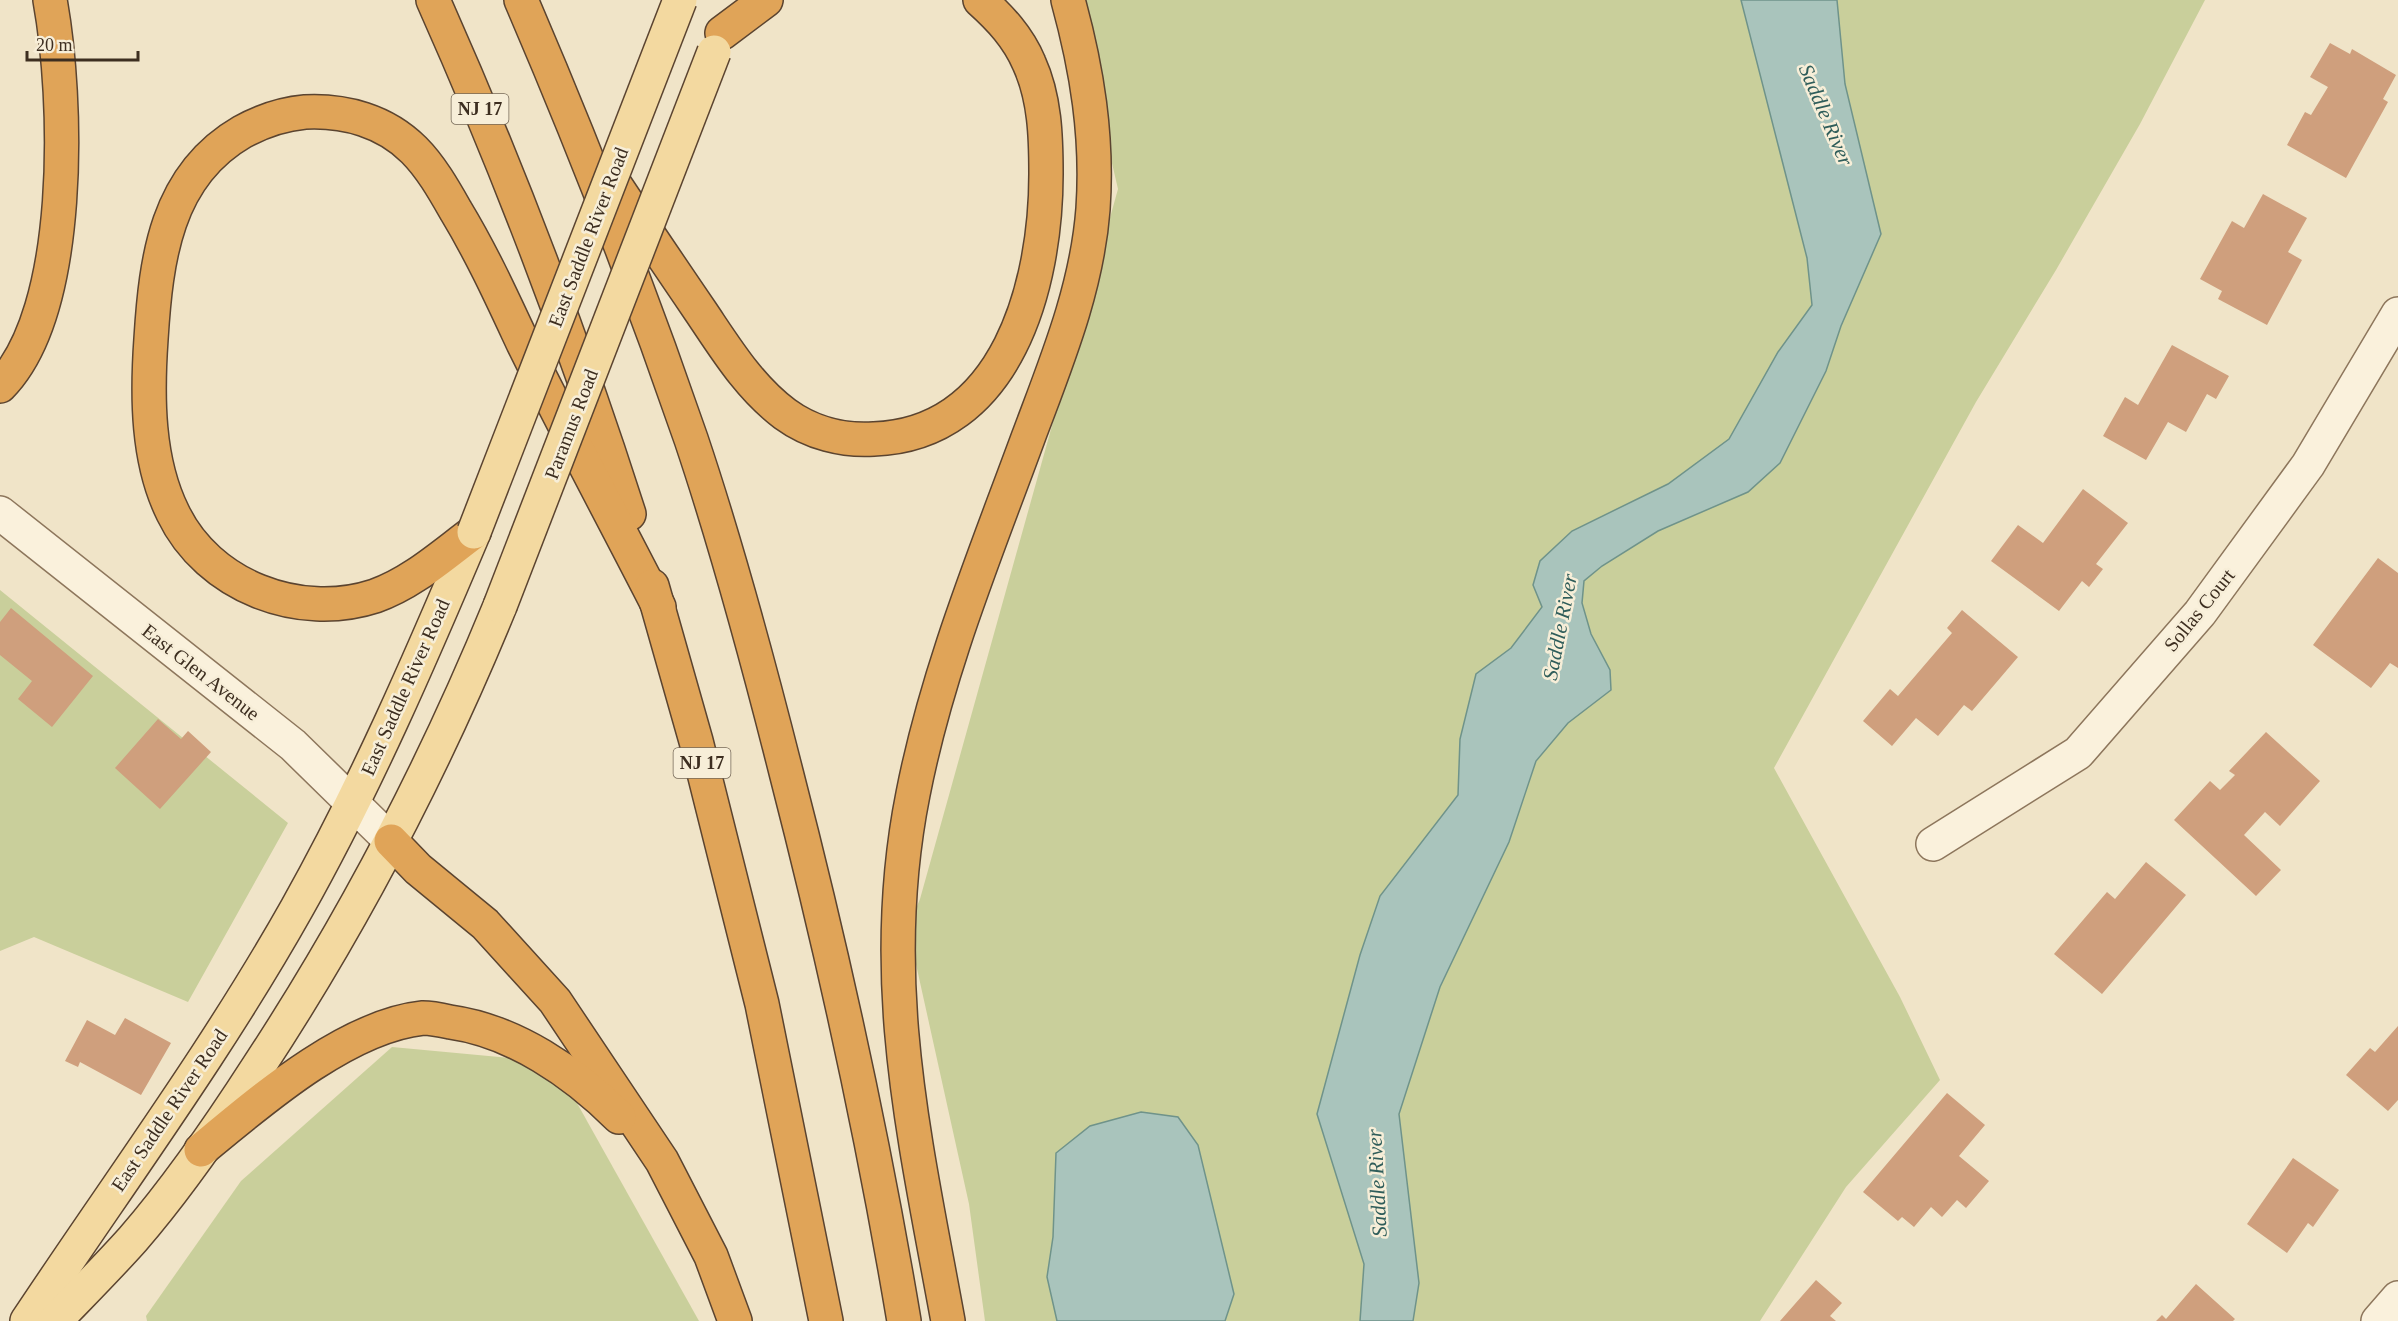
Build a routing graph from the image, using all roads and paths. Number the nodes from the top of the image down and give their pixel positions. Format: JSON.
{"nodes":[{"id":1,"x":50,"y":0,"type":"edge"},
{"id":2,"x":433,"y":0,"type":"edge"},
{"id":3,"x":521,"y":0,"type":"edge"},
{"id":4,"x":680,"y":0,"type":"edge"},
{"id":5,"x":735,"y":0,"type":"edge"},
{"id":6,"x":766,"y":0,"type":"edge"},
{"id":7,"x":980,"y":0,"type":"edge"},
{"id":8,"x":1068,"y":0,"type":"edge"},
{"id":9,"x":718,"y":43,"type":"junction"},
{"id":10,"x":572,"y":122,"type":"junction"},
{"id":11,"x":2398,"y":314,"type":"edge"},
{"id":12,"x":0,"y":386,"type":"edge"},
{"id":13,"x":0,"y":513,"type":"edge"},
{"id":14,"x":474,"y":532,"type":"junction"},
{"id":15,"x":658,"y":607,"type":"junction"},
{"id":16,"x":351,"y":804,"type":"junction"},
{"id":17,"x":391,"y":841,"type":"junction"},
{"id":18,"x":1933,"y":844,"type":"dead end"},
{"id":19,"x":201,"y":1150,"type":"junction"},
{"id":20,"x":662,"y":1161,"type":"junction"},
{"id":21,"x":2398,"y":1298,"type":"edge"},
{"id":22,"x":27,"y":1321,"type":"edge"},
{"id":23,"x":55,"y":1321,"type":"edge"},
{"id":24,"x":735,"y":1321,"type":"edge"},
{"id":25,"x":826,"y":1321,"type":"edge"},
{"id":26,"x":904,"y":1321,"type":"edge"},
{"id":27,"x":948,"y":1321,"type":"edge"},
{"id":28,"x":2378,"y":1321,"type":"edge"}],
"edges":[{"from":1,"to":12,"type":"highway"},
{"from":2,"to":15,"type":"highway","number":"NJ 17"},
{"from":3,"to":10,"type":"highway"},
{"from":4,"to":14,"type":"main road","name":"East Saddle River Road","bridge":true},
{"from":5,"to":9,"type":"main road","name":"Paramus Road"},
{"from":6,"to":9,"type":"highway"},
{"from":7,"to":10,"type":"highway"},
{"from":8,"to":27,"type":"highway"},
{"from":9,"to":17,"type":"main road","name":"Paramus Road","bridge":true},
{"from":10,"to":26,"type":"highway"},
{"from":11,"to":18,"type":"street","name":"Sollas Court"},
{"from":13,"to":16,"type":"street","name":"East Glen Avenue"},
{"from":14,"to":15,"type":"highway"},
{"from":14,"to":16,"type":"main road","name":"East Saddle River Road"},
{"from":15,"to":25,"type":"highway","number":"NJ 17"},
{"from":16,"to":17,"type":"street","name":"East Glen Avenue"},
{"from":16,"to":22,"type":"main road","name":"East Saddle River Road"},
{"from":17,"to":19,"type":"main road"},
{"from":17,"to":20,"type":"highway"},
{"from":19,"to":20,"type":"highway"},
{"from":19,"to":23,"type":"main road"},
{"from":20,"to":24,"type":"highway"},
{"from":21,"to":28,"type":"street"}]}
